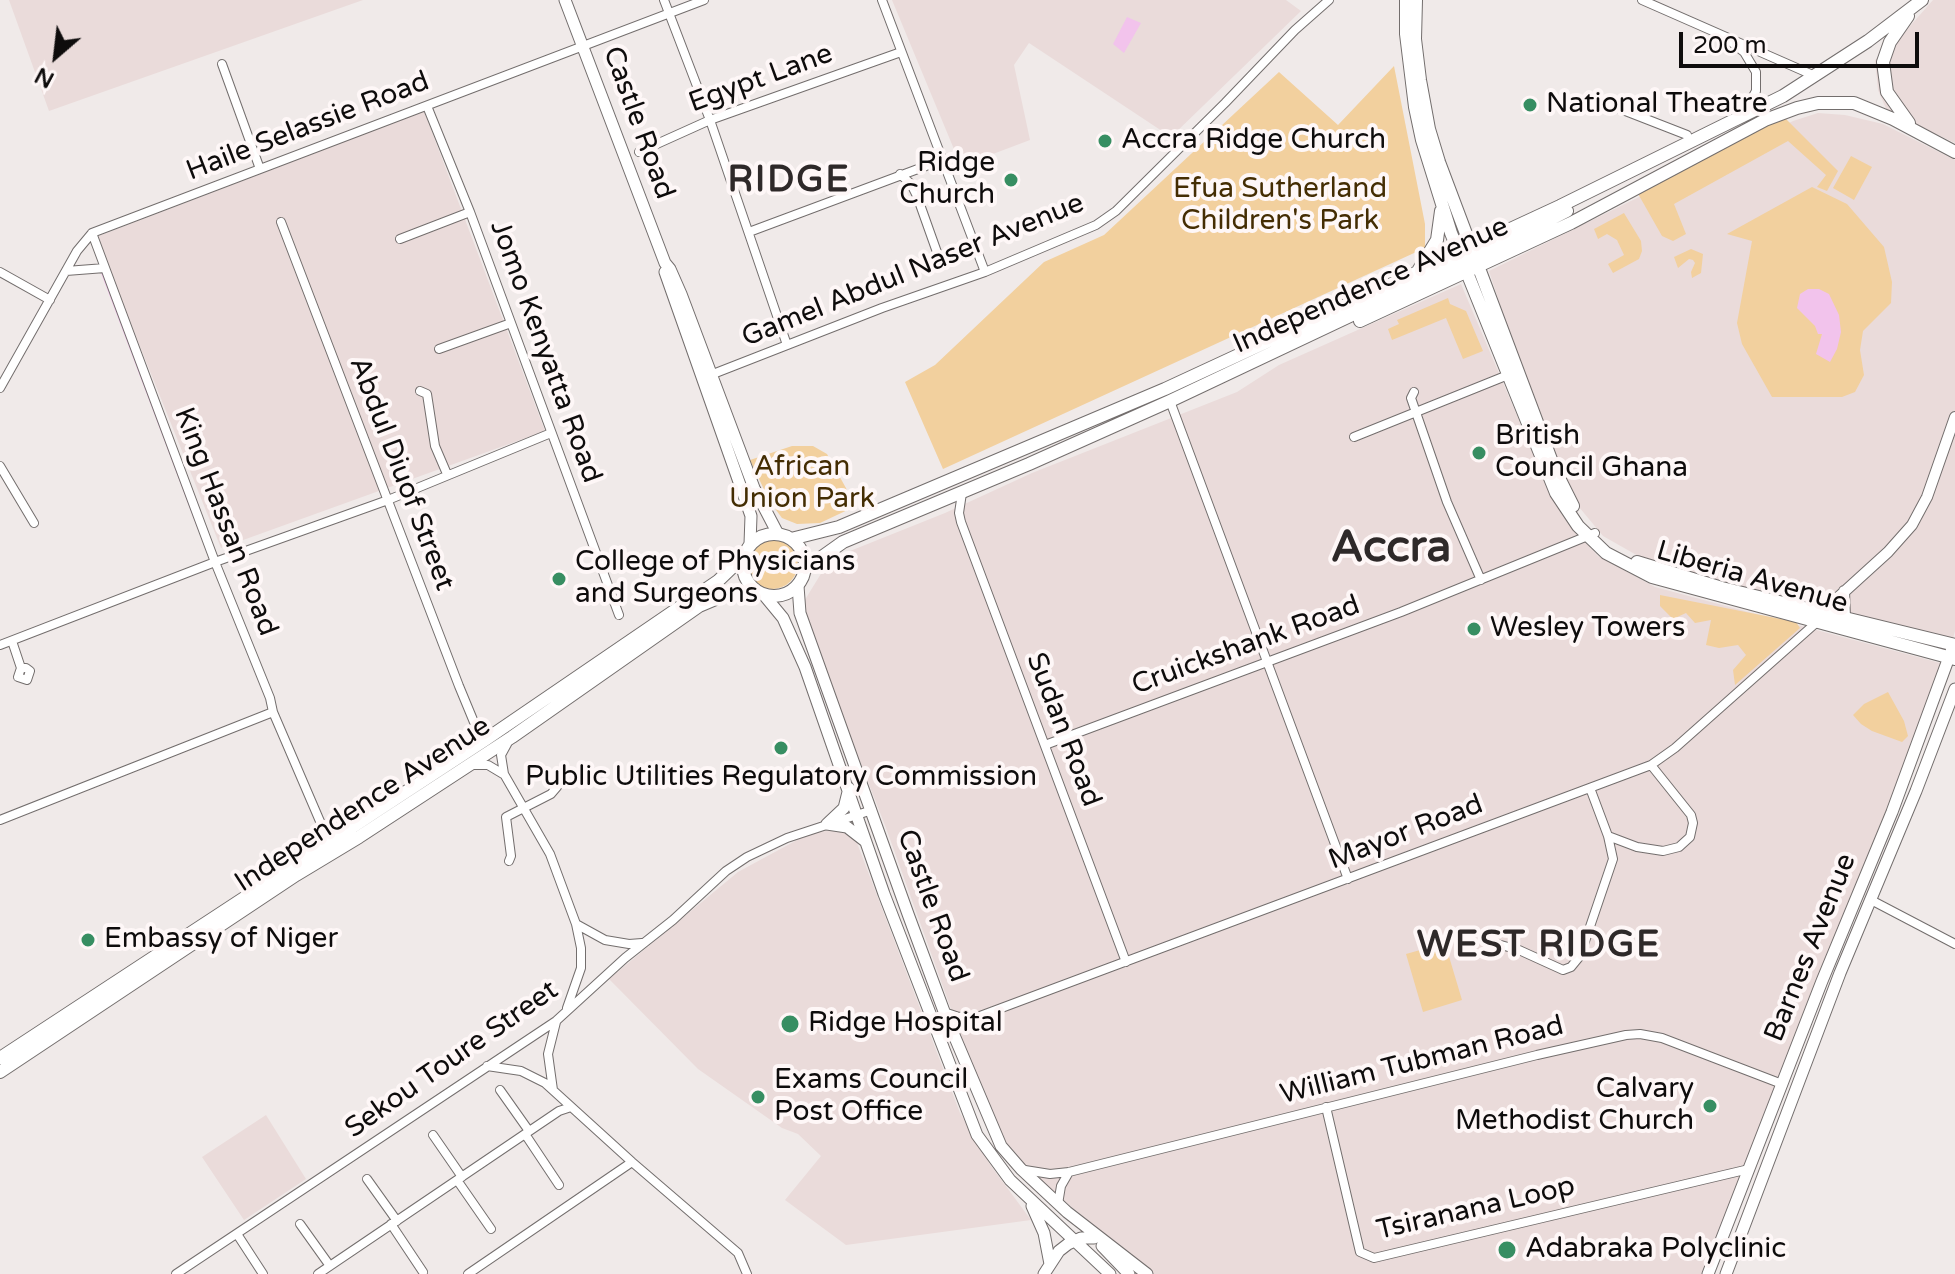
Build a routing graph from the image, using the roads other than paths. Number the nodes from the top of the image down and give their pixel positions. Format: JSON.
{"nodes":[{"id":1,"x":565,"y":0,"type":"edge"},
{"id":2,"x":664,"y":0,"type":"edge"},
{"id":3,"x":704,"y":0,"type":"edge"},
{"id":4,"x":882,"y":0,"type":"edge"},
{"id":5,"x":1329,"y":0,"type":"edge"},
{"id":6,"x":1406,"y":0,"type":"edge"},
{"id":7,"x":1416,"y":0,"type":"edge"},
{"id":8,"x":1642,"y":0,"type":"edge"},
{"id":9,"x":1920,"y":2,"type":"edge"},
{"id":10,"x":669,"y":14,"type":"junction"},
{"id":11,"x":1723,"y":35,"type":"junction"},
{"id":12,"x":584,"y":46,"type":"junction"},
{"id":13,"x":901,"y":52,"type":"junction"},
{"id":14,"x":222,"y":64,"type":"dead end"},
{"id":15,"x":1815,"y":76,"type":"junction"},
{"id":16,"x":1610,"y":105,"type":"dead end"},
{"id":17,"x":427,"y":106,"type":"junction"},
{"id":18,"x":1742,"y":115,"type":"junction"},
{"id":19,"x":710,"y":120,"type":"junction"},
{"id":20,"x":1913,"y":129,"type":"junction"},
{"id":21,"x":1687,"y":135,"type":"dead end"},
{"id":22,"x":639,"y":152,"type":"dead end"},
{"id":23,"x":1955,"y":152,"type":"edge"},
{"id":24,"x":942,"y":160,"type":"junction"},
{"id":25,"x":260,"y":169,"type":"junction"},
{"id":26,"x":900,"y":174,"type":"junction"},
{"id":27,"x":1441,"y":200,"type":"junction"},
{"id":28,"x":470,"y":212,"type":"junction"},
{"id":29,"x":281,"y":222,"type":"dead end"},
{"id":30,"x":749,"y":232,"type":"junction"},
{"id":31,"x":92,"y":233,"type":"junction"},
{"id":32,"x":400,"y":239,"type":"dead end"},
{"id":33,"x":938,"y":255,"type":"dead end"},
{"id":34,"x":1468,"y":260,"type":"junction"},
{"id":35,"x":665,"y":263,"type":"junction"},
{"id":36,"x":105,"y":268,"type":"junction"},
{"id":37,"x":66,"y":271,"type":"junction"},
{"id":38,"x":0,"y":272,"type":"edge"},
{"id":39,"x":985,"y":272,"type":"junction"},
{"id":40,"x":1417,"y":273,"type":"junction"},
{"id":41,"x":50,"y":300,"type":"junction"},
{"id":42,"x":511,"y":323,"type":"junction"},
{"id":43,"x":787,"y":345,"type":"junction"},
{"id":44,"x":439,"y":349,"type":"dead end"},
{"id":45,"x":713,"y":374,"type":"junction"},
{"id":46,"x":1508,"y":375,"type":"junction"},
{"id":47,"x":0,"y":388,"type":"edge"},
{"id":48,"x":420,"y":391,"type":"dead end"},
{"id":49,"x":1414,"y":392,"type":"dead end"},
{"id":50,"x":1170,"y":401,"type":"junction"},
{"id":51,"x":1416,"y":412,"type":"junction"},
{"id":52,"x":1955,"y":417,"type":"edge"},
{"id":53,"x":551,"y":433,"type":"junction"},
{"id":54,"x":1354,"y":437,"type":"dead end"},
{"id":55,"x":0,"y":466,"type":"edge"},
{"id":56,"x":447,"y":474,"type":"junction"},
{"id":57,"x":962,"y":493,"type":"junction"},
{"id":58,"x":388,"y":500,"type":"junction"},
{"id":59,"x":942,"y":501,"type":"junction"},
{"id":60,"x":959,"y":513,"type":"junction"},
{"id":61,"x":34,"y":523,"type":"dead end"},
{"id":62,"x":778,"y":534,"type":"junction"},
{"id":63,"x":1591,"y":535,"type":"junction"},
{"id":64,"x":791,"y":539,"type":"junction"},
{"id":65,"x":750,"y":544,"type":"junction"},
{"id":66,"x":743,"y":557,"type":"junction"},
{"id":67,"x":215,"y":562,"type":"junction"},
{"id":68,"x":805,"y":569,"type":"junction"},
{"id":69,"x":1481,"y":580,"type":"junction"},
{"id":70,"x":798,"y":586,"type":"junction"},
{"id":71,"x":1844,"y":591,"type":"junction"},
{"id":72,"x":760,"y":593,"type":"junction"},
{"id":73,"x":619,"y":615,"type":"dead end"},
{"id":74,"x":1819,"y":617,"type":"junction"},
{"id":75,"x":1845,"y":618,"type":"junction"},
{"id":76,"x":12,"y":641,"type":"junction"},
{"id":77,"x":0,"y":645,"type":"edge"},
{"id":78,"x":1953,"y":649,"type":"edge"},
{"id":79,"x":1266,"y":662,"type":"junction"},
{"id":80,"x":21,"y":668,"type":"dead end"},
{"id":81,"x":1955,"y":689,"type":"edge"},
{"id":82,"x":273,"y":712,"type":"junction"},
{"id":83,"x":512,"y":737,"type":"junction"},
{"id":84,"x":485,"y":740,"type":"junction"},
{"id":85,"x":1045,"y":745,"type":"junction"},
{"id":86,"x":470,"y":765,"type":"junction"},
{"id":87,"x":1651,"y":765,"type":"junction"},
{"id":88,"x":504,"y":774,"type":"junction"},
{"id":89,"x":551,"y":780,"type":"dead end"},
{"id":90,"x":849,"y":788,"type":"junction"},
{"id":91,"x":1590,"y":788,"type":"junction"},
{"id":92,"x":524,"y":810,"type":"junction"},
{"id":93,"x":872,"y":810,"type":"junction"},
{"id":94,"x":858,"y":814,"type":"junction"},
{"id":95,"x":0,"y":820,"type":"edge"},
{"id":96,"x":827,"y":824,"type":"junction"},
{"id":97,"x":322,"y":826,"type":"junction"},
{"id":98,"x":341,"y":834,"type":"junction"},
{"id":99,"x":1608,"y":836,"type":"junction"},
{"id":100,"x":867,"y":845,"type":"junction"},
{"id":101,"x":322,"y":847,"type":"junction"},
{"id":102,"x":509,"y":861,"type":"dead end"},
{"id":103,"x":1348,"y":879,"type":"junction"},
{"id":104,"x":1871,"y":900,"type":"junction"},
{"id":105,"x":576,"y":924,"type":"junction"},
{"id":106,"x":1490,"y":942,"type":"dead end"},
{"id":107,"x":644,"y":943,"type":"junction"},
{"id":108,"x":1955,"y":944,"type":"edge"},
{"id":109,"x":1126,"y":962,"type":"junction"},
{"id":110,"x":565,"y":1013,"type":"junction"},
{"id":111,"x":945,"y":1014,"type":"junction"},
{"id":112,"x":972,"y":1019,"type":"junction"},
{"id":113,"x":556,"y":1021,"type":"junction"},
{"id":114,"x":957,"y":1040,"type":"junction"},
{"id":115,"x":0,"y":1058,"type":"edge"},
{"id":116,"x":487,"y":1066,"type":"junction"},
{"id":117,"x":0,"y":1072,"type":"edge"},
{"id":118,"x":1782,"y":1084,"type":"junction"},
{"id":119,"x":500,"y":1090,"type":"dead end"},
{"id":120,"x":554,"y":1091,"type":"junction"},
{"id":121,"x":571,"y":1107,"type":"junction"},
{"id":122,"x":1326,"y":1107,"type":"junction"},
{"id":123,"x":527,"y":1132,"type":"junction"},
{"id":124,"x":433,"y":1135,"type":"dead end"},
{"id":125,"x":632,"y":1162,"type":"junction"},
{"id":126,"x":1021,"y":1169,"type":"junction"},
{"id":127,"x":1749,"y":1169,"type":"junction"},
{"id":128,"x":1069,"y":1172,"type":"junction"},
{"id":129,"x":459,"y":1178,"type":"junction"},
{"id":130,"x":367,"y":1179,"type":"dead end"},
{"id":131,"x":559,"y":1185,"type":"dead end"},
{"id":132,"x":1028,"y":1198,"type":"junction"},
{"id":133,"x":1063,"y":1208,"type":"junction"},
{"id":134,"x":394,"y":1222,"type":"junction"},
{"id":135,"x":300,"y":1224,"type":"dead end"},
{"id":136,"x":491,"y":1229,"type":"dead end"},
{"id":137,"x":237,"y":1234,"type":"junction"},
{"id":138,"x":1094,"y":1238,"type":"junction"},
{"id":139,"x":1074,"y":1240,"type":"junction"},
{"id":140,"x":1108,"y":1252,"type":"junction"},
{"id":141,"x":325,"y":1271,"type":"edge"},
{"id":142,"x":1046,"y":1271,"type":"edge"},
{"id":143,"x":423,"y":1272,"type":"edge"},
{"id":144,"x":1107,"y":1273,"type":"edge"},
{"id":145,"x":176,"y":1274,"type":"edge"},
{"id":146,"x":263,"y":1274,"type":"edge"},
{"id":147,"x":468,"y":1274,"type":"edge"},
{"id":148,"x":747,"y":1274,"type":"edge"},
{"id":149,"x":1129,"y":1274,"type":"edge"},
{"id":150,"x":1147,"y":1274,"type":"edge"},
{"id":151,"x":1708,"y":1274,"type":"edge"},
{"id":152,"x":1726,"y":1274,"type":"edge"}],
"edges":[{"from":1,"to":12,"type":"main road","name":"Castle Road"},
{"from":2,"to":10,"type":"street"},
{"from":3,"to":10,"type":"street","name":"Haile Selassie Road"},
{"from":4,"to":13,"type":"street"},
{"from":5,"to":39,"type":"street","name":"Gamel Abdul Naser Avenue"},
{"from":6,"to":27,"type":"main road","name":"Liberia Avenue"},
{"from":7,"to":34,"type":"main road","name":"Liberia Avenue"},
{"from":8,"to":11,"type":"street"},
{"from":9,"to":15,"type":"main road","name":"Independence Avenue"},
{"from":9,"to":20,"type":"main road"},
{"from":10,"to":12,"type":"street","name":"Haile Selassie Road"},
{"from":10,"to":19,"type":"street"},
{"from":11,"to":15,"type":"street"},
{"from":11,"to":18,"type":"street"},
{"from":12,"to":17,"type":"street","name":"Haile Selassie Road"},
{"from":12,"to":35,"type":"main road","name":"Castle Road"},
{"from":13,"to":19,"type":"street","name":"Egypt Lane"},
{"from":13,"to":24,"type":"street"},
{"from":14,"to":25,"type":"street"},
{"from":15,"to":18,"type":"main road","name":"Independence Avenue"},
{"from":16,"to":21,"type":"street"},
{"from":17,"to":25,"type":"street","name":"Haile Selassie Road"},
{"from":17,"to":28,"type":"street","name":"Jomo Kenyatta Road"},
{"from":18,"to":34,"type":"main road","name":"Independence Avenue"},
{"from":19,"to":22,"type":"street","name":"Egypt Lane"},
{"from":19,"to":30,"type":"street"},
{"from":20,"to":23,"type":"main road","name":"Independence Avenue"},
{"from":20,"to":34,"type":"main road","name":"Independence Avenue"},
{"from":24,"to":26,"type":"street"},
{"from":24,"to":39,"type":"street"},
{"from":25,"to":31,"type":"street","name":"Haile Selassie Road"},
{"from":26,"to":30,"type":"street"},
{"from":26,"to":33,"type":"street"},
{"from":27,"to":34,"type":"main road","name":"Liberia Avenue"},
{"from":27,"to":40,"type":"main road"},
{"from":28,"to":32,"type":"street"},
{"from":28,"to":42,"type":"street","name":"Jomo Kenyatta Road"},
{"from":29,"to":58,"type":"street","name":"Abdul Diuof Street"},
{"from":30,"to":43,"type":"street"},
{"from":31,"to":36,"type":"street","name":"King Hassan Road"},
{"from":31,"to":37,"type":"street"},
{"from":34,"to":40,"type":"main road","name":"Independence Avenue"},
{"from":34,"to":46,"type":"main road","name":"Liberia Avenue"},
{"from":34,"to":50,"type":"main road","name":"Independence Avenue"},
{"from":34,"to":63,"type":"main road","name":"Liberia Avenue"},
{"from":35,"to":45,"type":"main road","name":"Castle Road"},
{"from":35,"to":65,"type":"main road","name":"Castle Road"},
{"from":36,"to":37,"type":"street"},
{"from":36,"to":67,"type":"street","name":"King Hassan Road"},
{"from":37,"to":41,"type":"street"},
{"from":38,"to":41,"type":"street"},
{"from":39,"to":43,"type":"street","name":"Gamel Abdul Naser Avenue"},
{"from":40,"to":64,"type":"main road","name":"Independence Avenue"},
{"from":41,"to":47,"type":"street"},
{"from":42,"to":44,"type":"street"},
{"from":42,"to":53,"type":"street","name":"Jomo Kenyatta Road"},
{"from":43,"to":45,"type":"street","name":"Gamel Abdul Naser Avenue"},
{"from":45,"to":62,"type":"main road","name":"Castle Road"},
{"from":46,"to":51,"type":"street"},
{"from":46,"to":63,"type":"main road","name":"Liberia Avenue"},
{"from":48,"to":56,"type":"street"},
{"from":49,"to":51,"type":"street"},
{"from":50,"to":57,"type":"main road","name":"Independence Avenue"},
{"from":50,"to":79,"type":"street"},
{"from":51,"to":54,"type":"street"},
{"from":51,"to":69,"type":"street"},
{"from":52,"to":71,"type":"street"},
{"from":53,"to":56,"type":"street"},
{"from":53,"to":73,"type":"street","name":"Jomo Kenyatta Road"},
{"from":55,"to":61,"type":"street"},
{"from":56,"to":58,"type":"street"},
{"from":57,"to":59,"type":"main road","name":"Independence Avenue"},
{"from":57,"to":60,"type":"street","name":"Sudan Road"},
{"from":58,"to":67,"type":"street"},
{"from":58,"to":84,"type":"street","name":"Abdul Diuof Street"},
{"from":59,"to":60,"type":"street"},
{"from":59,"to":68,"type":"main road","name":"Independence Avenue"},
{"from":60,"to":85,"type":"street","name":"Sudan Road"},
{"from":62,"to":64,"type":"main road"},
{"from":62,"to":65,"type":"main road"},
{"from":63,"to":69,"type":"street","name":"Cruickshank Road"},
{"from":63,"to":74,"type":"main road","name":"Liberia Avenue"},
{"from":64,"to":68,"type":"main road"},
{"from":65,"to":66,"type":"main road"},
{"from":66,"to":72,"type":"main road"},
{"from":66,"to":84,"type":"main road","name":"Independence Avenue"},
{"from":67,"to":76,"type":"street"},
{"from":67,"to":82,"type":"street","name":"King Hassan Road"},
{"from":68,"to":70,"type":"main road"},
{"from":69,"to":79,"type":"street","name":"Cruickshank Road"},
{"from":70,"to":72,"type":"main road"},
{"from":70,"to":93,"type":"main road","name":"Castle Road"},
{"from":71,"to":74,"type":"street"},
{"from":71,"to":75,"type":"street"},
{"from":72,"to":83,"type":"main road","name":"Independence Avenue"},
{"from":72,"to":90,"type":"main road","name":"Castle Road"},
{"from":74,"to":75,"type":"main road","name":"Liberia Avenue"},
{"from":74,"to":78,"type":"main road","name":"Liberia Avenue"},
{"from":74,"to":87,"type":"street","name":"Mayor Road"},
{"from":75,"to":78,"type":"main road","name":"Liberia Avenue"},
{"from":76,"to":77,"type":"street"},
{"from":76,"to":80,"type":"street"},
{"from":78,"to":118,"type":"main road","name":"Barnes Avenue"},
{"from":79,"to":85,"type":"street","name":"Cruickshank Road"},
{"from":79,"to":103,"type":"street"},
{"from":81,"to":104,"type":"main road","name":"Barnes Avenue"},
{"from":82,"to":95,"type":"street"},
{"from":82,"to":97,"type":"street","name":"King Hassan Road"},
{"from":83,"to":86,"type":"main road","name":"Independence Avenue"},
{"from":83,"to":88,"type":"street"},
{"from":84,"to":98,"type":"main road","name":"Independence Avenue"},
{"from":85,"to":109,"type":"street","name":"Sudan Road"},
{"from":86,"to":88,"type":"street"},
{"from":86,"to":117,"type":"main road","name":"Independence Avenue"},
{"from":87,"to":91,"type":"street","name":"Mayor Road"},
{"from":87,"to":99,"type":"street"},
{"from":88,"to":92,"type":"street"},
{"from":89,"to":92,"type":"street"},
{"from":90,"to":94,"type":"main road","name":"Castle Road"},
{"from":90,"to":96,"type":"main road"},
{"from":91,"to":99,"type":"street"},
{"from":91,"to":103,"type":"street","name":"Mayor Road"},
{"from":92,"to":102,"type":"street"},
{"from":92,"to":105,"type":"street"},
{"from":93,"to":94,"type":"street","name":"Sekou Toure Street"},
{"from":93,"to":111,"type":"main road","name":"Castle Road"},
{"from":94,"to":96,"type":"street","name":"Sekou Toure Street"},
{"from":94,"to":100,"type":"main road","name":"Castle Road"},
{"from":96,"to":100,"type":"main road"},
{"from":96,"to":107,"type":"street","name":"Sekou Toure Street"},
{"from":97,"to":98,"type":"street"},
{"from":97,"to":101,"type":"street","name":"King Hassan Road"},
{"from":98,"to":101,"type":"main road","name":"Independence Avenue"},
{"from":99,"to":106,"type":"street"},
{"from":100,"to":132,"type":"main road","name":"Castle Road"},
{"from":101,"to":115,"type":"main road","name":"Independence Avenue"},
{"from":103,"to":109,"type":"street","name":"Mayor Road"},
{"from":104,"to":108,"type":"street"},
{"from":104,"to":152,"type":"main road","name":"Barnes Avenue"},
{"from":105,"to":107,"type":"street"},
{"from":105,"to":110,"type":"street"},
{"from":107,"to":110,"type":"street","name":"Sekou Toure Street"},
{"from":109,"to":112,"type":"street","name":"Mayor Road"},
{"from":110,"to":113,"type":"street","name":"Sekou Toure Street"},
{"from":111,"to":112,"type":"main road"},
{"from":111,"to":114,"type":"main road","name":"Castle Road"},
{"from":112,"to":114,"type":"main road"},
{"from":113,"to":116,"type":"street","name":"Sekou Toure Street"},
{"from":113,"to":120,"type":"street"},
{"from":114,"to":126,"type":"main road","name":"Castle Road"},
{"from":116,"to":120,"type":"street"},
{"from":116,"to":137,"type":"street","name":"Sekou Toure Street"},
{"from":118,"to":122,"type":"street","name":"William Tubman Road"},
{"from":118,"to":127,"type":"main road","name":"Barnes Avenue"},
{"from":119,"to":123,"type":"street"},
{"from":120,"to":121,"type":"street"},
{"from":121,"to":123,"type":"street"},
{"from":121,"to":125,"type":"street"},
{"from":122,"to":127,"type":"street","name":"Tsiranana Loop"},
{"from":122,"to":128,"type":"street","name":"William Tubman Road"},
{"from":123,"to":129,"type":"street"},
{"from":123,"to":131,"type":"street"},
{"from":124,"to":129,"type":"street"},
{"from":125,"to":147,"type":"street"},
{"from":125,"to":148,"type":"street"},
{"from":126,"to":128,"type":"street","name":"William Tubman Road"},
{"from":126,"to":133,"type":"main road","name":"Castle Road"},
{"from":127,"to":151,"type":"main road","name":"Barnes Avenue"},
{"from":128,"to":133,"type":"street"},
{"from":129,"to":134,"type":"street"},
{"from":129,"to":136,"type":"street"},
{"from":130,"to":134,"type":"street"},
{"from":132,"to":139,"type":"main road","name":"Castle Road"},
{"from":132,"to":142,"type":"main road"},
{"from":133,"to":138,"type":"main road"},
{"from":133,"to":150,"type":"main road","name":"Castle Road"},
{"from":134,"to":141,"type":"street"},
{"from":134,"to":143,"type":"street"},
{"from":135,"to":141,"type":"street"},
{"from":137,"to":145,"type":"street","name":"Sekou Toure Street"},
{"from":137,"to":146,"type":"street"},
{"from":138,"to":139,"type":"main road"},
{"from":138,"to":140,"type":"main road"},
{"from":139,"to":142,"type":"main road"},
{"from":139,"to":144,"type":"main road","name":"Castle Road"},
{"from":140,"to":144,"type":"main road"},
{"from":140,"to":149,"type":"main road"}]}
